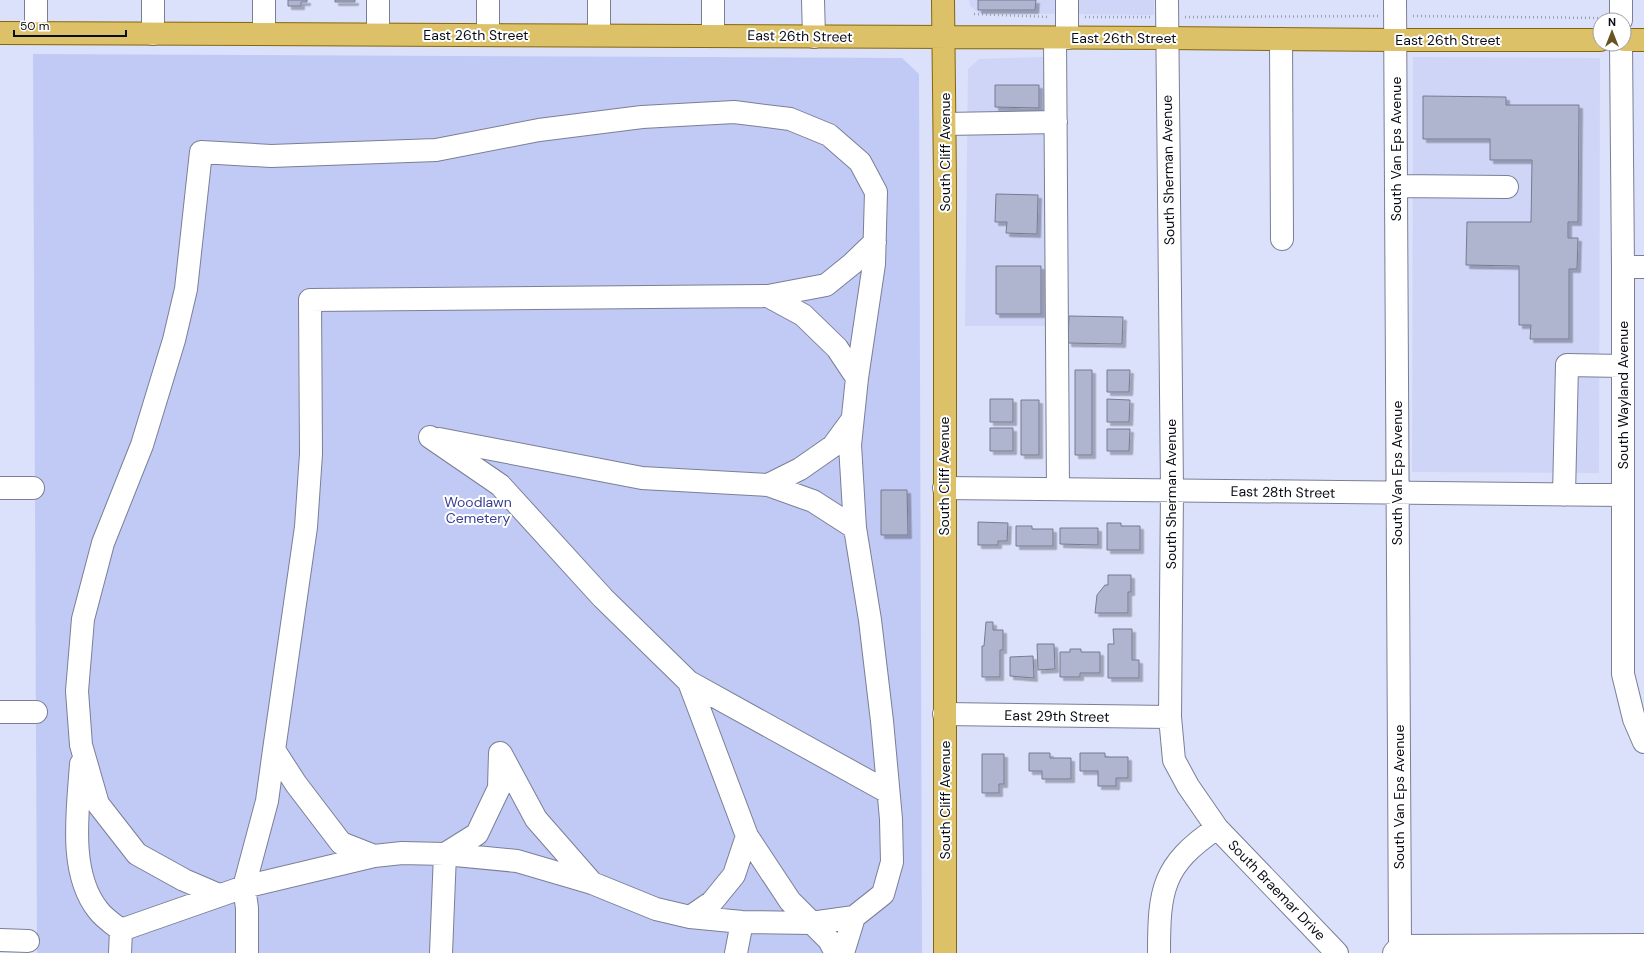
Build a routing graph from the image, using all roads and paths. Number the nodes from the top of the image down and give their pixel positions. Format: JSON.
{"nodes":[{"id":1,"x":36,"y":0,"type":"edge"},
{"id":2,"x":153,"y":0,"type":"edge"},
{"id":3,"x":264,"y":0,"type":"edge"},
{"id":4,"x":378,"y":0,"type":"edge"},
{"id":5,"x":488,"y":0,"type":"edge"},
{"id":6,"x":599,"y":0,"type":"edge"},
{"id":7,"x":713,"y":0,"type":"edge"},
{"id":8,"x":813,"y":0,"type":"edge"},
{"id":9,"x":944,"y":0,"type":"edge"},
{"id":10,"x":1395,"y":8,"type":"edge"},
{"id":11,"x":1592,"y":12,"type":"edge"},
{"id":12,"x":974,"y":14,"type":"dead end"},
{"id":13,"x":1167,"y":18,"type":"edge"},
{"id":14,"x":1064,"y":23,"type":"edge"},
{"id":15,"x":0,"y":33,"type":"edge"},
{"id":16,"x":36,"y":33,"type":"junction"},
{"id":17,"x":264,"y":33,"type":"junction"},
{"id":18,"x":153,"y":34,"type":"junction"},
{"id":19,"x":378,"y":34,"type":"junction"},
{"id":20,"x":488,"y":35,"type":"junction"},
{"id":21,"x":599,"y":35,"type":"junction"},
{"id":22,"x":713,"y":36,"type":"junction"},
{"id":23,"x":814,"y":37,"type":"junction"},
{"id":24,"x":944,"y":38,"type":"junction"},
{"id":25,"x":1281,"y":39,"type":"junction"},
{"id":26,"x":1395,"y":40,"type":"junction"},
{"id":27,"x":1592,"y":40,"type":"edge"},
{"id":28,"x":1632,"y":40,"type":"edge"},
{"id":29,"x":1644,"y":40,"type":"edge"},
{"id":30,"x":1621,"y":52,"type":"edge"},
{"id":31,"x":1056,"y":122,"type":"junction"},
{"id":32,"x":945,"y":124,"type":"junction"},
{"id":33,"x":1396,"y":186,"type":"junction"},
{"id":34,"x":1507,"y":187,"type":"dead end"},
{"id":35,"x":1282,"y":239,"type":"dead end"},
{"id":36,"x":875,"y":242,"type":"junction"},
{"id":37,"x":1634,"y":267,"type":"edge"},
{"id":38,"x":768,"y":296,"type":"junction"},
{"id":39,"x":1623,"y":366,"type":"junction"},
{"id":40,"x":857,"y":378,"type":"junction"},
{"id":41,"x":852,"y":420,"type":"junction"},
{"id":42,"x":768,"y":485,"type":"junction"},
{"id":43,"x":0,"y":488,"type":"edge"},
{"id":44,"x":33,"y":488,"type":"dead end"},
{"id":45,"x":944,"y":488,"type":"junction"},
{"id":46,"x":1058,"y":489,"type":"junction"},
{"id":47,"x":1172,"y":490,"type":"junction"},
{"id":48,"x":1398,"y":493,"type":"junction"},
{"id":49,"x":1564,"y":495,"type":"junction"},
{"id":50,"x":1622,"y":496,"type":"junction"},
{"id":51,"x":855,"y":528,"type":"junction"},
{"id":52,"x":689,"y":682,"type":"junction"},
{"id":53,"x":0,"y":712,"type":"edge"},
{"id":54,"x":36,"y":712,"type":"dead end"},
{"id":55,"x":944,"y":714,"type":"junction"},
{"id":56,"x":1170,"y":717,"type":"junction"},
{"id":57,"x":1644,"y":742,"type":"edge"},
{"id":58,"x":82,"y":745,"type":"junction"},
{"id":59,"x":274,"y":750,"type":"junction"},
{"id":60,"x":888,"y":792,"type":"junction"},
{"id":61,"x":1217,"y":828,"type":"junction"},
{"id":62,"x":747,"y":836,"type":"junction"},
{"id":63,"x":445,"y":854,"type":"junction"},
{"id":64,"x":374,"y":856,"type":"junction"},
{"id":65,"x":592,"y":884,"type":"junction"},
{"id":66,"x":244,"y":887,"type":"junction"},
{"id":67,"x":219,"y":896,"type":"junction"},
{"id":68,"x":690,"y":917,"type":"junction"},
{"id":69,"x":854,"y":917,"type":"junction"},
{"id":70,"x":742,"y":922,"type":"junction"},
{"id":71,"x":811,"y":923,"type":"junction"},
{"id":72,"x":120,"y":930,"type":"junction"},
{"id":73,"x":0,"y":940,"type":"edge"},
{"id":74,"x":28,"y":941,"type":"dead end"},
{"id":75,"x":1644,"y":945,"type":"edge"},
{"id":76,"x":1397,"y":949,"type":"edge"},
{"id":77,"x":120,"y":953,"type":"edge"},
{"id":78,"x":247,"y":953,"type":"edge"},
{"id":79,"x":441,"y":953,"type":"edge"},
{"id":80,"x":736,"y":953,"type":"edge"},
{"id":81,"x":836,"y":953,"type":"edge"},
{"id":82,"x":843,"y":953,"type":"edge"},
{"id":83,"x":945,"y":953,"type":"edge"},
{"id":84,"x":1159,"y":953,"type":"edge"},
{"id":85,"x":1337,"y":953,"type":"edge"}],
"edges":[{"from":1,"to":16,"type":"street"},
{"from":2,"to":18,"type":"street"},
{"from":3,"to":17,"type":"street"},
{"from":4,"to":19,"type":"street"},
{"from":5,"to":20,"type":"street"},
{"from":6,"to":21,"type":"street"},
{"from":7,"to":22,"type":"street"},
{"from":8,"to":23,"type":"street"},
{"from":9,"to":24,"type":"main road","name":"South Cliff Avenue"},
{"from":10,"to":11,"type":"path"},
{"from":10,"to":13,"type":"path"},
{"from":10,"to":26,"type":"street","name":"South Van Eps Avenue"},
{"from":12,"to":14,"type":"path"},
{"from":13,"to":14,"type":"main road","name":"East 26th Street"},
{"from":13,"to":14,"type":"path"},
{"from":13,"to":25,"type":"main road","name":"East 26th Street"},
{"from":13,"to":47,"type":"street","name":"South Sherman Avenue"},
{"from":14,"to":24,"type":"main road","name":"East 26th Street"},
{"from":14,"to":31,"type":"street"},
{"from":15,"to":16,"type":"main road","name":"East 26th Street"},
{"from":16,"to":18,"type":"main road","name":"East 26th Street"},
{"from":17,"to":18,"type":"main road","name":"East 26th Street"},
{"from":17,"to":19,"type":"main road","name":"East 26th Street"},
{"from":19,"to":20,"type":"main road","name":"East 26th Street"},
{"from":20,"to":21,"type":"main road","name":"East 26th Street"},
{"from":21,"to":22,"type":"main road","name":"East 26th Street"},
{"from":22,"to":23,"type":"main road","name":"East 26th Street"},
{"from":23,"to":24,"type":"main road","name":"East 26th Street"},
{"from":24,"to":32,"type":"main road","name":"South Cliff Avenue"},
{"from":25,"to":26,"type":"main road","name":"East 26th Street"},
{"from":25,"to":35,"type":"street"},
{"from":26,"to":27,"type":"main road","name":"East 26th Street"},
{"from":26,"to":33,"type":"street","name":"South Van Eps Avenue"},
{"from":28,"to":29,"type":"main road"},
{"from":30,"to":37,"type":"street","name":"South Wayland Avenue"},
{"from":31,"to":32,"type":"street"},
{"from":31,"to":46,"type":"street"},
{"from":32,"to":45,"type":"main road","name":"South Cliff Avenue"},
{"from":33,"to":34,"type":"street"},
{"from":33,"to":48,"type":"street","name":"South Van Eps Avenue"},
{"from":36,"to":38,"type":"street"},
{"from":36,"to":40,"type":"street"},
{"from":36,"to":58,"type":"street"},
{"from":37,"to":39,"type":"street","name":"South Wayland Avenue"},
{"from":38,"to":40,"type":"street"},
{"from":38,"to":59,"type":"street"},
{"from":39,"to":49,"type":"street"},
{"from":39,"to":50,"type":"street","name":"South Wayland Avenue"},
{"from":40,"to":41,"type":"street"},
{"from":41,"to":42,"type":"street"},
{"from":41,"to":51,"type":"street"},
{"from":42,"to":51,"type":"street"},
{"from":42,"to":52,"type":"street"},
{"from":43,"to":44,"type":"street"},
{"from":45,"to":46,"type":"street","name":"East 28th Street"},
{"from":45,"to":55,"type":"main road","name":"South Cliff Avenue"},
{"from":46,"to":47,"type":"street","name":"East 28th Street"},
{"from":47,"to":48,"type":"street","name":"East 28th Street"},
{"from":47,"to":56,"type":"street","name":"South Sherman Avenue"},
{"from":48,"to":49,"type":"street","name":"East 28th Street"},
{"from":48,"to":76,"type":"street","name":"South Van Eps Avenue"},
{"from":49,"to":50,"type":"street","name":"East 28th Street"},
{"from":50,"to":57,"type":"street","name":"South Wayland Avenue"},
{"from":51,"to":60,"type":"street"},
{"from":52,"to":60,"type":"street"},
{"from":52,"to":62,"type":"street"},
{"from":53,"to":54,"type":"street"},
{"from":55,"to":56,"type":"street","name":"East 29th Street"},
{"from":55,"to":83,"type":"main road","name":"South Cliff Avenue"},
{"from":56,"to":61,"type":"street","name":"South Sherman Avenue"},
{"from":58,"to":67,"type":"street"},
{"from":58,"to":72,"type":"street"},
{"from":59,"to":64,"type":"street"},
{"from":59,"to":66,"type":"street"},
{"from":60,"to":69,"type":"street"},
{"from":61,"to":84,"type":"street"},
{"from":61,"to":85,"type":"street","name":"South Braemar Drive"},
{"from":62,"to":68,"type":"street"},
{"from":62,"to":71,"type":"street"},
{"from":63,"to":64,"type":"street"},
{"from":63,"to":65,"type":"street"},
{"from":63,"to":65,"type":"street"},
{"from":63,"to":79,"type":"street"},
{"from":64,"to":66,"type":"street"},
{"from":65,"to":68,"type":"street"},
{"from":66,"to":67,"type":"street"},
{"from":66,"to":78,"type":"street"},
{"from":67,"to":72,"type":"street"},
{"from":68,"to":70,"type":"street"},
{"from":69,"to":71,"type":"street"},
{"from":69,"to":82,"type":"street"},
{"from":70,"to":71,"type":"street"},
{"from":70,"to":80,"type":"street"},
{"from":71,"to":81,"type":"street"},
{"from":72,"to":77,"type":"street"},
{"from":73,"to":74,"type":"street"},
{"from":75,"to":76,"type":"street"}]}
